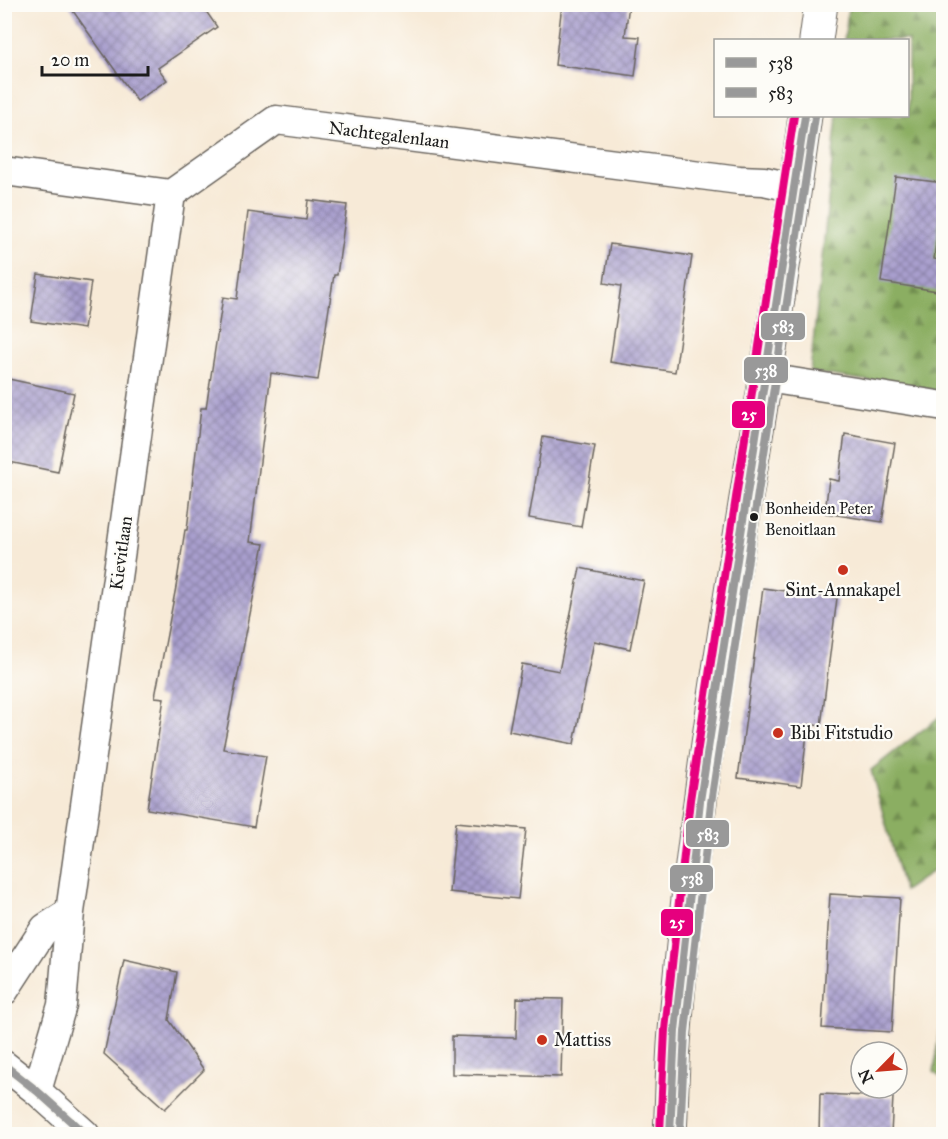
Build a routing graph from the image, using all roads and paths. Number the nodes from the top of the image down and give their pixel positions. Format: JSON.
{"nodes":[{"id":1,"x":821,"y":4,"type":"edge"},
{"id":2,"x":816,"y":39,"type":"edge"},
{"id":3,"x":806,"y":117,"type":"edge"},
{"id":4,"x":4,"y":171,"type":"edge"},
{"id":5,"x":796,"y":188,"type":"junction"},
{"id":6,"x":171,"y":194,"type":"junction"},
{"id":7,"x":766,"y":378,"type":"junction"},
{"id":8,"x":944,"y":405,"type":"edge"},
{"id":9,"x":70,"y":912,"type":"junction"},
{"id":10,"x":4,"y":991,"type":"edge"},
{"id":11,"x":4,"y":1065,"type":"edge"},
{"id":12,"x":37,"y":1091,"type":"junction"},
{"id":13,"x":85,"y":1134,"type":"edge"},
{"id":14,"x":670,"y":1134,"type":"edge"}],
"edges":[{"from":1,"to":2,"type":"street"},
{"from":3,"to":5,"type":"street"},
{"from":4,"to":6,"type":"street"},
{"from":5,"to":6,"type":"street","name":"Nachtegalenlaan"},
{"from":5,"to":7,"type":"street"},
{"from":6,"to":9,"type":"street","name":"Kievitlaan"},
{"from":7,"to":8,"type":"street"},
{"from":7,"to":14,"type":"street"},
{"from":9,"to":10,"type":"street"},
{"from":9,"to":12,"type":"street","name":"Kievitlaan"},
{"from":11,"to":12,"type":"street"},
{"from":12,"to":13,"type":"street"}]}
